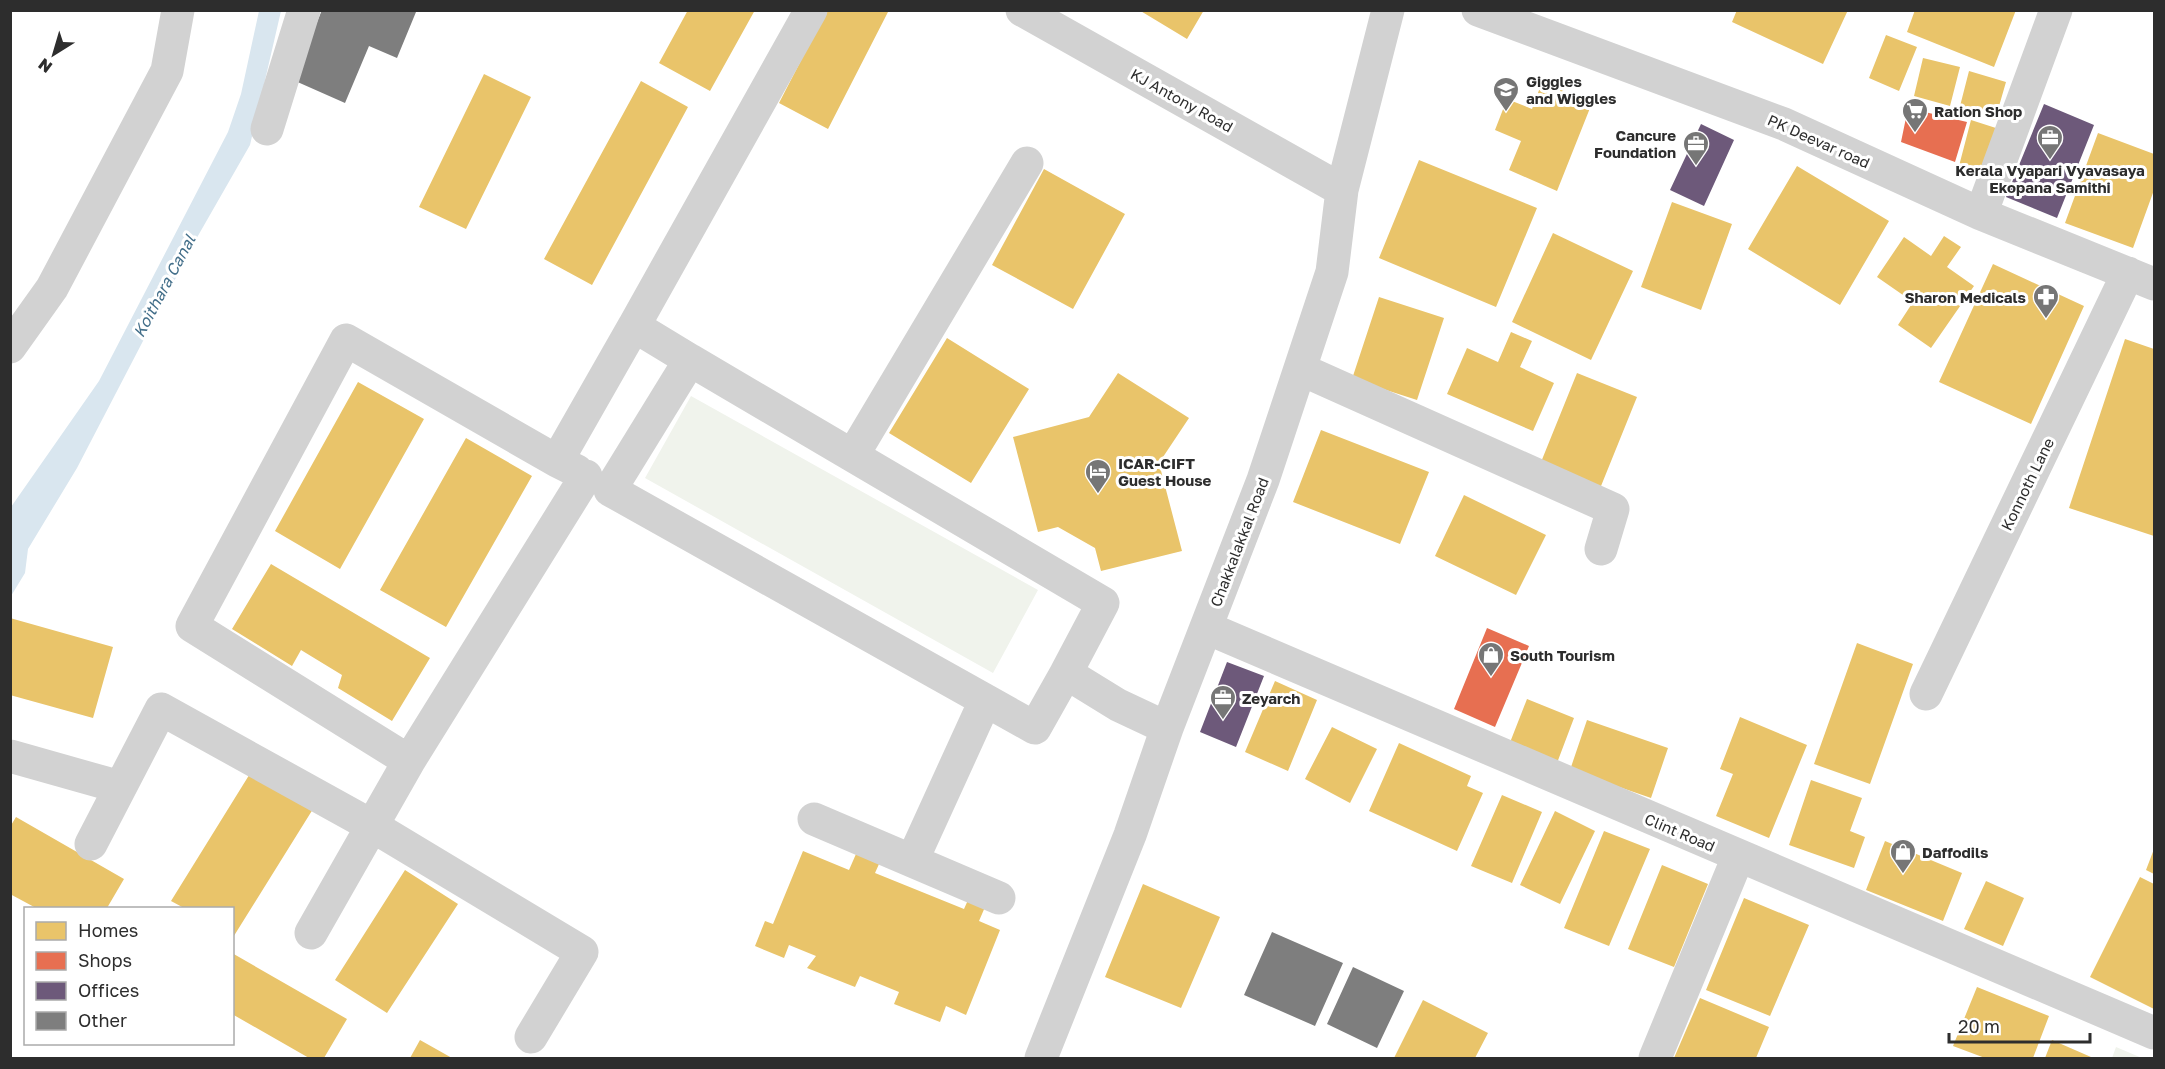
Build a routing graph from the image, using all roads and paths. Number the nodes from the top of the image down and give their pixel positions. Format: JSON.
{"nodes":[{"id":1,"x":178,"y":10,"type":"edge"},
{"id":2,"x":304,"y":10,"type":"edge"},
{"id":3,"x":811,"y":10,"type":"edge"},
{"id":4,"x":1022,"y":10,"type":"edge"},
{"id":5,"x":1388,"y":10,"type":"edge"},
{"id":6,"x":1478,"y":10,"type":"edge"},
{"id":7,"x":2056,"y":10,"type":"edge"},
{"id":8,"x":267,"y":129,"type":"dead end"},
{"id":9,"x":1027,"y":163,"type":"dead end"},
{"id":10,"x":1342,"y":190,"type":"junction"},
{"id":11,"x":1981,"y":214,"type":"junction"},
{"id":12,"x":2141,"y":278,"type":"edge"},
{"id":13,"x":633,"y":326,"type":"junction"},
{"id":14,"x":10,"y":346,"type":"edge"},
{"id":15,"x":690,"y":360,"type":"junction"},
{"id":16,"x":1300,"y":369,"type":"junction"},
{"id":17,"x":853,"y":455,"type":"junction"},
{"id":18,"x":558,"y":460,"type":"junction"},
{"id":19,"x":598,"y":483,"type":"junction"},
{"id":20,"x":1601,"y":549,"type":"dead end"},
{"id":21,"x":1207,"y":628,"type":"junction"},
{"id":22,"x":1066,"y":674,"type":"junction"},
{"id":23,"x":1926,"y":694,"type":"dead end"},
{"id":24,"x":985,"y":701,"type":"junction"},
{"id":25,"x":1167,"y":728,"type":"junction"},
{"id":26,"x":10,"y":756,"type":"edge"},
{"id":27,"x":409,"y":761,"type":"junction"},
{"id":28,"x":120,"y":787,"type":"junction"},
{"id":29,"x":814,"y":819,"type":"dead end"},
{"id":30,"x":374,"y":826,"type":"junction"},
{"id":31,"x":92,"y":844,"type":"dead end"},
{"id":32,"x":1738,"y":856,"type":"junction"},
{"id":33,"x":912,"y":861,"type":"junction"},
{"id":34,"x":999,"y":898,"type":"dead end"},
{"id":35,"x":311,"y":933,"type":"dead end"},
{"id":36,"x":2154,"y":1033,"type":"edge"},
{"id":37,"x":531,"y":1037,"type":"dead end"},
{"id":38,"x":1041,"y":1059,"type":"edge"},
{"id":39,"x":1656,"y":1059,"type":"edge"}],
"edges":[{"from":1,"to":14,"type":"street"},
{"from":2,"to":8,"type":"street"},
{"from":3,"to":13,"type":"street"},
{"from":4,"to":10,"type":"street","name":"KJ Antony Road"},
{"from":5,"to":10,"type":"street","name":"Chakkalakkal Road"},
{"from":6,"to":11,"type":"street","name":"PK Deevar road"},
{"from":7,"to":11,"type":"street"},
{"from":9,"to":17,"type":"street"},
{"from":10,"to":16,"type":"street","name":"Chakkalakkal Road"},
{"from":11,"to":12,"type":"street","name":"PK Deevar road"},
{"from":12,"to":23,"type":"street","name":"Konnoth Lane"},
{"from":13,"to":15,"type":"street"},
{"from":13,"to":18,"type":"street"},
{"from":15,"to":17,"type":"street"},
{"from":15,"to":19,"type":"street"},
{"from":16,"to":20,"type":"street"},
{"from":16,"to":21,"type":"street","name":"Chakkalakkal Road"},
{"from":17,"to":22,"type":"street"},
{"from":18,"to":19,"type":"street"},
{"from":18,"to":27,"type":"street"},
{"from":19,"to":24,"type":"street"},
{"from":19,"to":27,"type":"street"},
{"from":21,"to":25,"type":"street","name":"Chakkalakkal Road"},
{"from":21,"to":32,"type":"street","name":"Clint Road"},
{"from":22,"to":24,"type":"street"},
{"from":22,"to":25,"type":"street"},
{"from":24,"to":33,"type":"street"},
{"from":25,"to":38,"type":"street","name":"Chakkalakkal Road"},
{"from":26,"to":28,"type":"street"},
{"from":27,"to":30,"type":"street"},
{"from":28,"to":30,"type":"street"},
{"from":28,"to":31,"type":"street"},
{"from":29,"to":33,"type":"street"},
{"from":30,"to":35,"type":"street"},
{"from":30,"to":37,"type":"street"},
{"from":32,"to":36,"type":"street","name":"Clint Road"},
{"from":32,"to":39,"type":"street"},
{"from":33,"to":34,"type":"street"}]}
